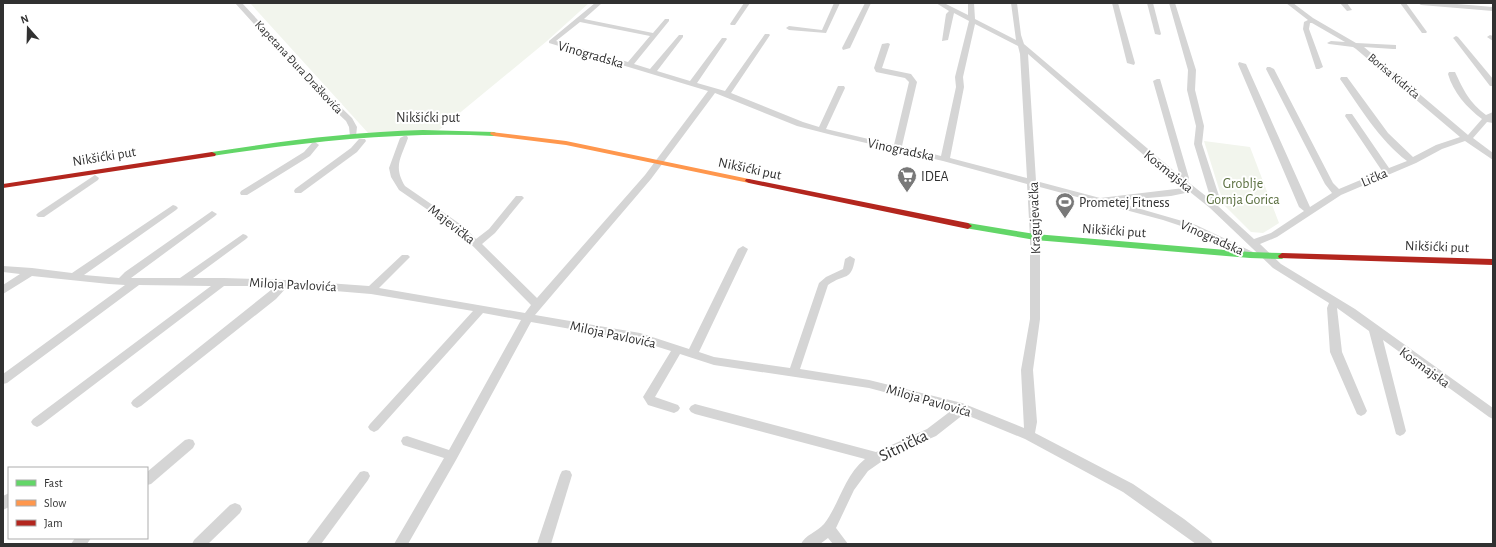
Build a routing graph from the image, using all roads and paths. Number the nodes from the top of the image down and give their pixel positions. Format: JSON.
{"nodes":[{"id":1,"x":238,"y":3,"type":"edge"},
{"id":2,"x":599,"y":3,"type":"edge"},
{"id":3,"x":747,"y":3,"type":"edge"},
{"id":4,"x":837,"y":3,"type":"edge"},
{"id":5,"x":868,"y":3,"type":"edge"},
{"id":6,"x":939,"y":3,"type":"edge"},
{"id":7,"x":1014,"y":3,"type":"edge"},
{"id":8,"x":1115,"y":3,"type":"edge"},
{"id":9,"x":1150,"y":3,"type":"edge"},
{"id":10,"x":1172,"y":3,"type":"edge"},
{"id":11,"x":1289,"y":3,"type":"edge"},
{"id":12,"x":1343,"y":3,"type":"edge"},
{"id":13,"x":1403,"y":3,"type":"edge"},
{"id":14,"x":1421,"y":3,"type":"edge"},
{"id":15,"x":971,"y":4,"type":"dead end"},
{"id":16,"x":1493,"y":9,"type":"edge"},
{"id":17,"x":1349,"y":10,"type":"dead end"},
{"id":18,"x":952,"y":11,"type":"junction"},
{"id":19,"x":580,"y":20,"type":"junction"},
{"id":20,"x":667,"y":20,"type":"dead end"},
{"id":21,"x":972,"y":20,"type":"junction"},
{"id":22,"x":1314,"y":20,"type":"junction"},
{"id":23,"x":733,"y":24,"type":"dead end"},
{"id":24,"x":789,"y":28,"type":"dead end"},
{"id":25,"x":1329,"y":29,"type":"junction"},
{"id":26,"x":1424,"y":32,"type":"dead end"},
{"id":27,"x":767,"y":34,"type":"dead end"},
{"id":28,"x":1158,"y":34,"type":"dead end"},
{"id":29,"x":654,"y":35,"type":"junction"},
{"id":30,"x":681,"y":36,"type":"dead end"},
{"id":31,"x":1456,"y":38,"type":"dead end"},
{"id":32,"x":724,"y":39,"type":"dead end"},
{"id":33,"x":944,"y":40,"type":"dead end"},
{"id":34,"x":886,"y":44,"type":"dead end"},
{"id":35,"x":1354,"y":44,"type":"junction"},
{"id":36,"x":1021,"y":46,"type":"junction"},
{"id":37,"x":1392,"y":47,"type":"dead end"},
{"id":38,"x":846,"y":48,"type":"dead end"},
{"id":39,"x":1131,"y":63,"type":"dead end"},
{"id":40,"x":1242,"y":64,"type":"dead end"},
{"id":41,"x":630,"y":65,"type":"junction"},
{"id":42,"x":1319,"y":67,"type":"dead end"},
{"id":43,"x":1270,"y":69,"type":"dead end"},
{"id":44,"x":652,"y":72,"type":"junction"},
{"id":45,"x":1452,"y":74,"type":"dead end"},
{"id":46,"x":1344,"y":79,"type":"dead end"},
{"id":47,"x":1157,"y":81,"type":"dead end"},
{"id":48,"x":692,"y":84,"type":"junction"},
{"id":49,"x":1493,"y":84,"type":"edge"},
{"id":50,"x":841,"y":88,"type":"dead end"},
{"id":51,"x":712,"y":90,"type":"junction"},
{"id":52,"x":726,"y":94,"type":"junction"},
{"id":53,"x":1349,"y":116,"type":"dead end"},
{"id":54,"x":1491,"y":118,"type":"edge"},
{"id":55,"x":821,"y":130,"type":"junction"},
{"id":56,"x":353,"y":134,"type":"junction"},
{"id":57,"x":404,"y":138,"type":"junction"},
{"id":58,"x":1466,"y":138,"type":"junction"},
{"id":59,"x":362,"y":141,"type":"junction"},
{"id":60,"x":315,"y":145,"type":"junction"},
{"id":61,"x":897,"y":148,"type":"junction"},
{"id":62,"x":1493,"y":156,"type":"edge"},
{"id":63,"x":945,"y":159,"type":"junction"},
{"id":64,"x":1413,"y":161,"type":"junction"},
{"id":65,"x":658,"y":166,"type":"junction"},
{"id":66,"x":1387,"y":172,"type":"junction"},
{"id":67,"x":94,"y":178,"type":"junction"},
{"id":68,"x":1033,"y":183,"type":"junction"},
{"id":69,"x":1187,"y":186,"type":"junction"},
{"id":70,"x":7,"y":188,"type":"edge"},
{"id":71,"x":298,"y":191,"type":"dead end"},
{"id":72,"x":244,"y":193,"type":"dead end"},
{"id":73,"x":1338,"y":193,"type":"junction"},
{"id":74,"x":519,"y":198,"type":"dead end"},
{"id":75,"x":1101,"y":201,"type":"junction"},
{"id":76,"x":1213,"y":206,"type":"junction"},
{"id":77,"x":174,"y":208,"type":"dead end"},
{"id":78,"x":1310,"y":212,"type":"junction"},
{"id":79,"x":41,"y":214,"type":"dead end"},
{"id":80,"x":212,"y":214,"type":"dead end"},
{"id":81,"x":243,"y":236,"type":"dead end"},
{"id":82,"x":1035,"y":240,"type":"junction"},
{"id":83,"x":478,"y":243,"type":"junction"},
{"id":84,"x":1254,"y":244,"type":"junction"},
{"id":85,"x":743,"y":249,"type":"dead end"},
{"id":86,"x":1266,"y":254,"type":"junction"},
{"id":87,"x":1250,"y":255,"type":"junction"},
{"id":88,"x":405,"y":257,"type":"dead end"},
{"id":89,"x":850,"y":259,"type":"dead end"},
{"id":90,"x":1493,"y":262,"type":"edge"},
{"id":91,"x":3,"y":269,"type":"edge"},
{"id":92,"x":32,"y":271,"type":"junction"},
{"id":93,"x":74,"y":277,"type":"junction"},
{"id":94,"x":224,"y":281,"type":"junction"},
{"id":95,"x":121,"y":282,"type":"junction"},
{"id":96,"x":136,"y":282,"type":"junction"},
{"id":97,"x":183,"y":282,"type":"junction"},
{"id":98,"x":285,"y":283,"type":"junction"},
{"id":99,"x":3,"y":290,"type":"edge"},
{"id":100,"x":371,"y":290,"type":"junction"},
{"id":101,"x":1335,"y":302,"type":"junction"},
{"id":102,"x":537,"y":304,"type":"junction"},
{"id":103,"x":481,"y":309,"type":"junction"},
{"id":104,"x":528,"y":317,"type":"junction"},
{"id":105,"x":1374,"y":328,"type":"junction"},
{"id":106,"x":677,"y":350,"type":"junction"},
{"id":107,"x":692,"y":355,"type":"junction"},
{"id":108,"x":794,"y":372,"type":"junction"},
{"id":109,"x":3,"y":380,"type":"edge"},
{"id":110,"x":137,"y":403,"type":"dead end"},
{"id":111,"x":674,"y":408,"type":"dead end"},
{"id":112,"x":962,"y":408,"type":"junction"},
{"id":113,"x":695,"y":409,"type":"dead end"},
{"id":114,"x":1361,"y":412,"type":"dead end"},
{"id":115,"x":1493,"y":414,"type":"edge"},
{"id":116,"x":37,"y":422,"type":"dead end"},
{"id":117,"x":374,"y":427,"type":"dead end"},
{"id":118,"x":1400,"y":431,"type":"dead end"},
{"id":119,"x":1029,"y":435,"type":"junction"},
{"id":120,"x":407,"y":441,"type":"dead end"},
{"id":121,"x":189,"y":444,"type":"dead end"},
{"id":122,"x":452,"y":456,"type":"junction"},
{"id":123,"x":877,"y":457,"type":"junction"},
{"id":124,"x":566,"y":475,"type":"dead end"},
{"id":125,"x":364,"y":476,"type":"dead end"},
{"id":126,"x":148,"y":479,"type":"edge"},
{"id":127,"x":235,"y":509,"type":"dead end"},
{"id":128,"x":835,"y":539,"type":"edge"},
{"id":129,"x":199,"y":544,"type":"edge"},
{"id":130,"x":312,"y":544,"type":"edge"},
{"id":131,"x":401,"y":544,"type":"edge"},
{"id":132,"x":544,"y":544,"type":"edge"},
{"id":133,"x":808,"y":544,"type":"edge"},
{"id":134,"x":1206,"y":544,"type":"edge"}],
"edges":[{"from":1,"to":56,"type":"street","name":"Kapetana Đura Draškovića"},
{"from":2,"to":19,"type":"street"},
{"from":3,"to":23,"type":"street"},
{"from":4,"to":24,"type":"street"},
{"from":5,"to":38,"type":"street"},
{"from":6,"to":18,"type":"street","name":"Kosmajska"},
{"from":7,"to":36,"type":"street","name":"Kragujevačka"},
{"from":8,"to":39,"type":"street"},
{"from":9,"to":28,"type":"street"},
{"from":10,"to":76,"type":"street"},
{"from":11,"to":22,"type":"street","name":"Borisa Kidriča"},
{"from":12,"to":17,"type":"street"},
{"from":13,"to":26,"type":"street"},
{"from":14,"to":16,"type":"street"},
{"from":15,"to":21,"type":"street"},
{"from":18,"to":21,"type":"street","name":"Kosmajska"},
{"from":18,"to":33,"type":"street"},
{"from":19,"to":29,"type":"street"},
{"from":19,"to":41,"type":"street","name":"Vinogradska"},
{"from":20,"to":29,"type":"street"},
{"from":21,"to":36,"type":"street","name":"Kosmajska"},
{"from":21,"to":63,"type":"street"},
{"from":22,"to":25,"type":"street","name":"Borisa Kidriča"},
{"from":22,"to":42,"type":"street"},
{"from":25,"to":35,"type":"street","name":"Borisa Kidriča"},
{"from":25,"to":35,"type":"street"},
{"from":27,"to":52,"type":"street"},
{"from":29,"to":41,"type":"street"},
{"from":30,"to":44,"type":"street"},
{"from":31,"to":49,"type":"street"},
{"from":32,"to":48,"type":"street"},
{"from":34,"to":61,"type":"street"},
{"from":35,"to":37,"type":"street"},
{"from":35,"to":58,"type":"street","name":"Borisa Kidriča"},
{"from":36,"to":68,"type":"street","name":"Kragujevačka"},
{"from":36,"to":69,"type":"street","name":"Kosmajska"},
{"from":40,"to":78,"type":"street"},
{"from":41,"to":44,"type":"street","name":"Vinogradska"},
{"from":43,"to":73,"type":"street"},
{"from":44,"to":48,"type":"street","name":"Vinogradska"},
{"from":45,"to":54,"type":"street"},
{"from":46,"to":64,"type":"street"},
{"from":47,"to":69,"type":"street"},
{"from":48,"to":51,"type":"street","name":"Vinogradska"},
{"from":50,"to":55,"type":"street"},
{"from":51,"to":52,"type":"street","name":"Vinogradska"},
{"from":51,"to":65,"type":"street"},
{"from":52,"to":55,"type":"street","name":"Vinogradska"},
{"from":53,"to":66,"type":"street"},
{"from":54,"to":58,"type":"street","name":"Lička"},
{"from":55,"to":61,"type":"street","name":"Vinogradska"},
{"from":56,"to":65,"type":"main road","name":"Nikšićki put"},
{"from":56,"to":70,"type":"main road","name":"Nikšićki put"},
{"from":57,"to":59,"type":"main road"},
{"from":57,"to":65,"type":"main road"},
{"from":57,"to":83,"type":"street","name":"Majevička"},
{"from":58,"to":62,"type":"street","name":"Borisa Kidriča"},
{"from":58,"to":64,"type":"street","name":"Lička"},
{"from":59,"to":60,"type":"main road"},
{"from":59,"to":71,"type":"street"},
{"from":60,"to":67,"type":"main road"},
{"from":60,"to":72,"type":"street"},
{"from":61,"to":63,"type":"street","name":"Vinogradska"},
{"from":63,"to":68,"type":"street","name":"Vinogradska"},
{"from":64,"to":66,"type":"street","name":"Lička"},
{"from":65,"to":82,"type":"main road","name":"Nikšićki put"},
{"from":65,"to":102,"type":"street"},
{"from":66,"to":73,"type":"street","name":"Lička"},
{"from":67,"to":70,"type":"main road"},
{"from":67,"to":79,"type":"street"},
{"from":68,"to":75,"type":"street","name":"Vinogradska"},
{"from":68,"to":82,"type":"street","name":"Kragujevačka"},
{"from":69,"to":75,"type":"street"},
{"from":69,"to":76,"type":"street","name":"Kosmajska"},
{"from":73,"to":78,"type":"street","name":"Lička"},
{"from":74,"to":83,"type":"street"},
{"from":75,"to":87,"type":"street","name":"Vinogradska"},
{"from":76,"to":84,"type":"street","name":"Kosmajska"},
{"from":77,"to":93,"type":"street"},
{"from":78,"to":84,"type":"street","name":"Lička"},
{"from":80,"to":95,"type":"street"},
{"from":81,"to":97,"type":"street"},
{"from":82,"to":87,"type":"main road","name":"Nikšićki put"},
{"from":82,"to":119,"type":"street","name":"Kragujevačka"},
{"from":83,"to":102,"type":"street","name":"Majevička"},
{"from":84,"to":86,"type":"street","name":"Kosmajska"},
{"from":85,"to":107,"type":"street"},
{"from":86,"to":87,"type":"main road","name":"Nikšićki put"},
{"from":86,"to":90,"type":"main road","name":"Nikšićki put"},
{"from":86,"to":101,"type":"street","name":"Kosmajska"},
{"from":88,"to":100,"type":"street"},
{"from":89,"to":108,"type":"street"},
{"from":91,"to":92,"type":"street","name":"Miloja Pavlovića"},
{"from":92,"to":93,"type":"street","name":"Miloja Pavlovića"},
{"from":92,"to":99,"type":"street"},
{"from":93,"to":95,"type":"street","name":"Miloja Pavlovića"},
{"from":94,"to":97,"type":"street","name":"Miloja Pavlovića"},
{"from":94,"to":98,"type":"street","name":"Miloja Pavlovića"},
{"from":94,"to":116,"type":"street"},
{"from":95,"to":96,"type":"street","name":"Miloja Pavlovića"},
{"from":96,"to":97,"type":"street","name":"Miloja Pavlovića"},
{"from":96,"to":109,"type":"street"},
{"from":98,"to":100,"type":"street","name":"Miloja Pavlovića"},
{"from":98,"to":110,"type":"street"},
{"from":100,"to":103,"type":"street","name":"Miloja Pavlovića"},
{"from":101,"to":105,"type":"street","name":"Kosmajska"},
{"from":101,"to":114,"type":"street"},
{"from":102,"to":104,"type":"street"},
{"from":103,"to":104,"type":"street","name":"Miloja Pavlovića"},
{"from":103,"to":117,"type":"street"},
{"from":104,"to":106,"type":"street","name":"Miloja Pavlovića"},
{"from":104,"to":122,"type":"street"},
{"from":105,"to":115,"type":"street","name":"Kosmajska"},
{"from":105,"to":118,"type":"street"},
{"from":106,"to":107,"type":"street","name":"Miloja Pavlovića"},
{"from":106,"to":111,"type":"street"},
{"from":107,"to":108,"type":"street","name":"Miloja Pavlovića"},
{"from":108,"to":112,"type":"street","name":"Miloja Pavlovića"},
{"from":112,"to":119,"type":"street","name":"Miloja Pavlovića"},
{"from":112,"to":123,"type":"street","name":"Sitnička"},
{"from":113,"to":123,"type":"street"},
{"from":119,"to":134,"type":"street","name":"Miloja Pavlovića"},
{"from":120,"to":122,"type":"street"},
{"from":121,"to":126,"type":"street"},
{"from":122,"to":131,"type":"street"},
{"from":123,"to":128,"type":"street","name":"Sitnička"},
{"from":124,"to":132,"type":"street"},
{"from":125,"to":130,"type":"street"},
{"from":127,"to":129,"type":"street"},
{"from":128,"to":133,"type":"street","name":"Sitnička"}]}
